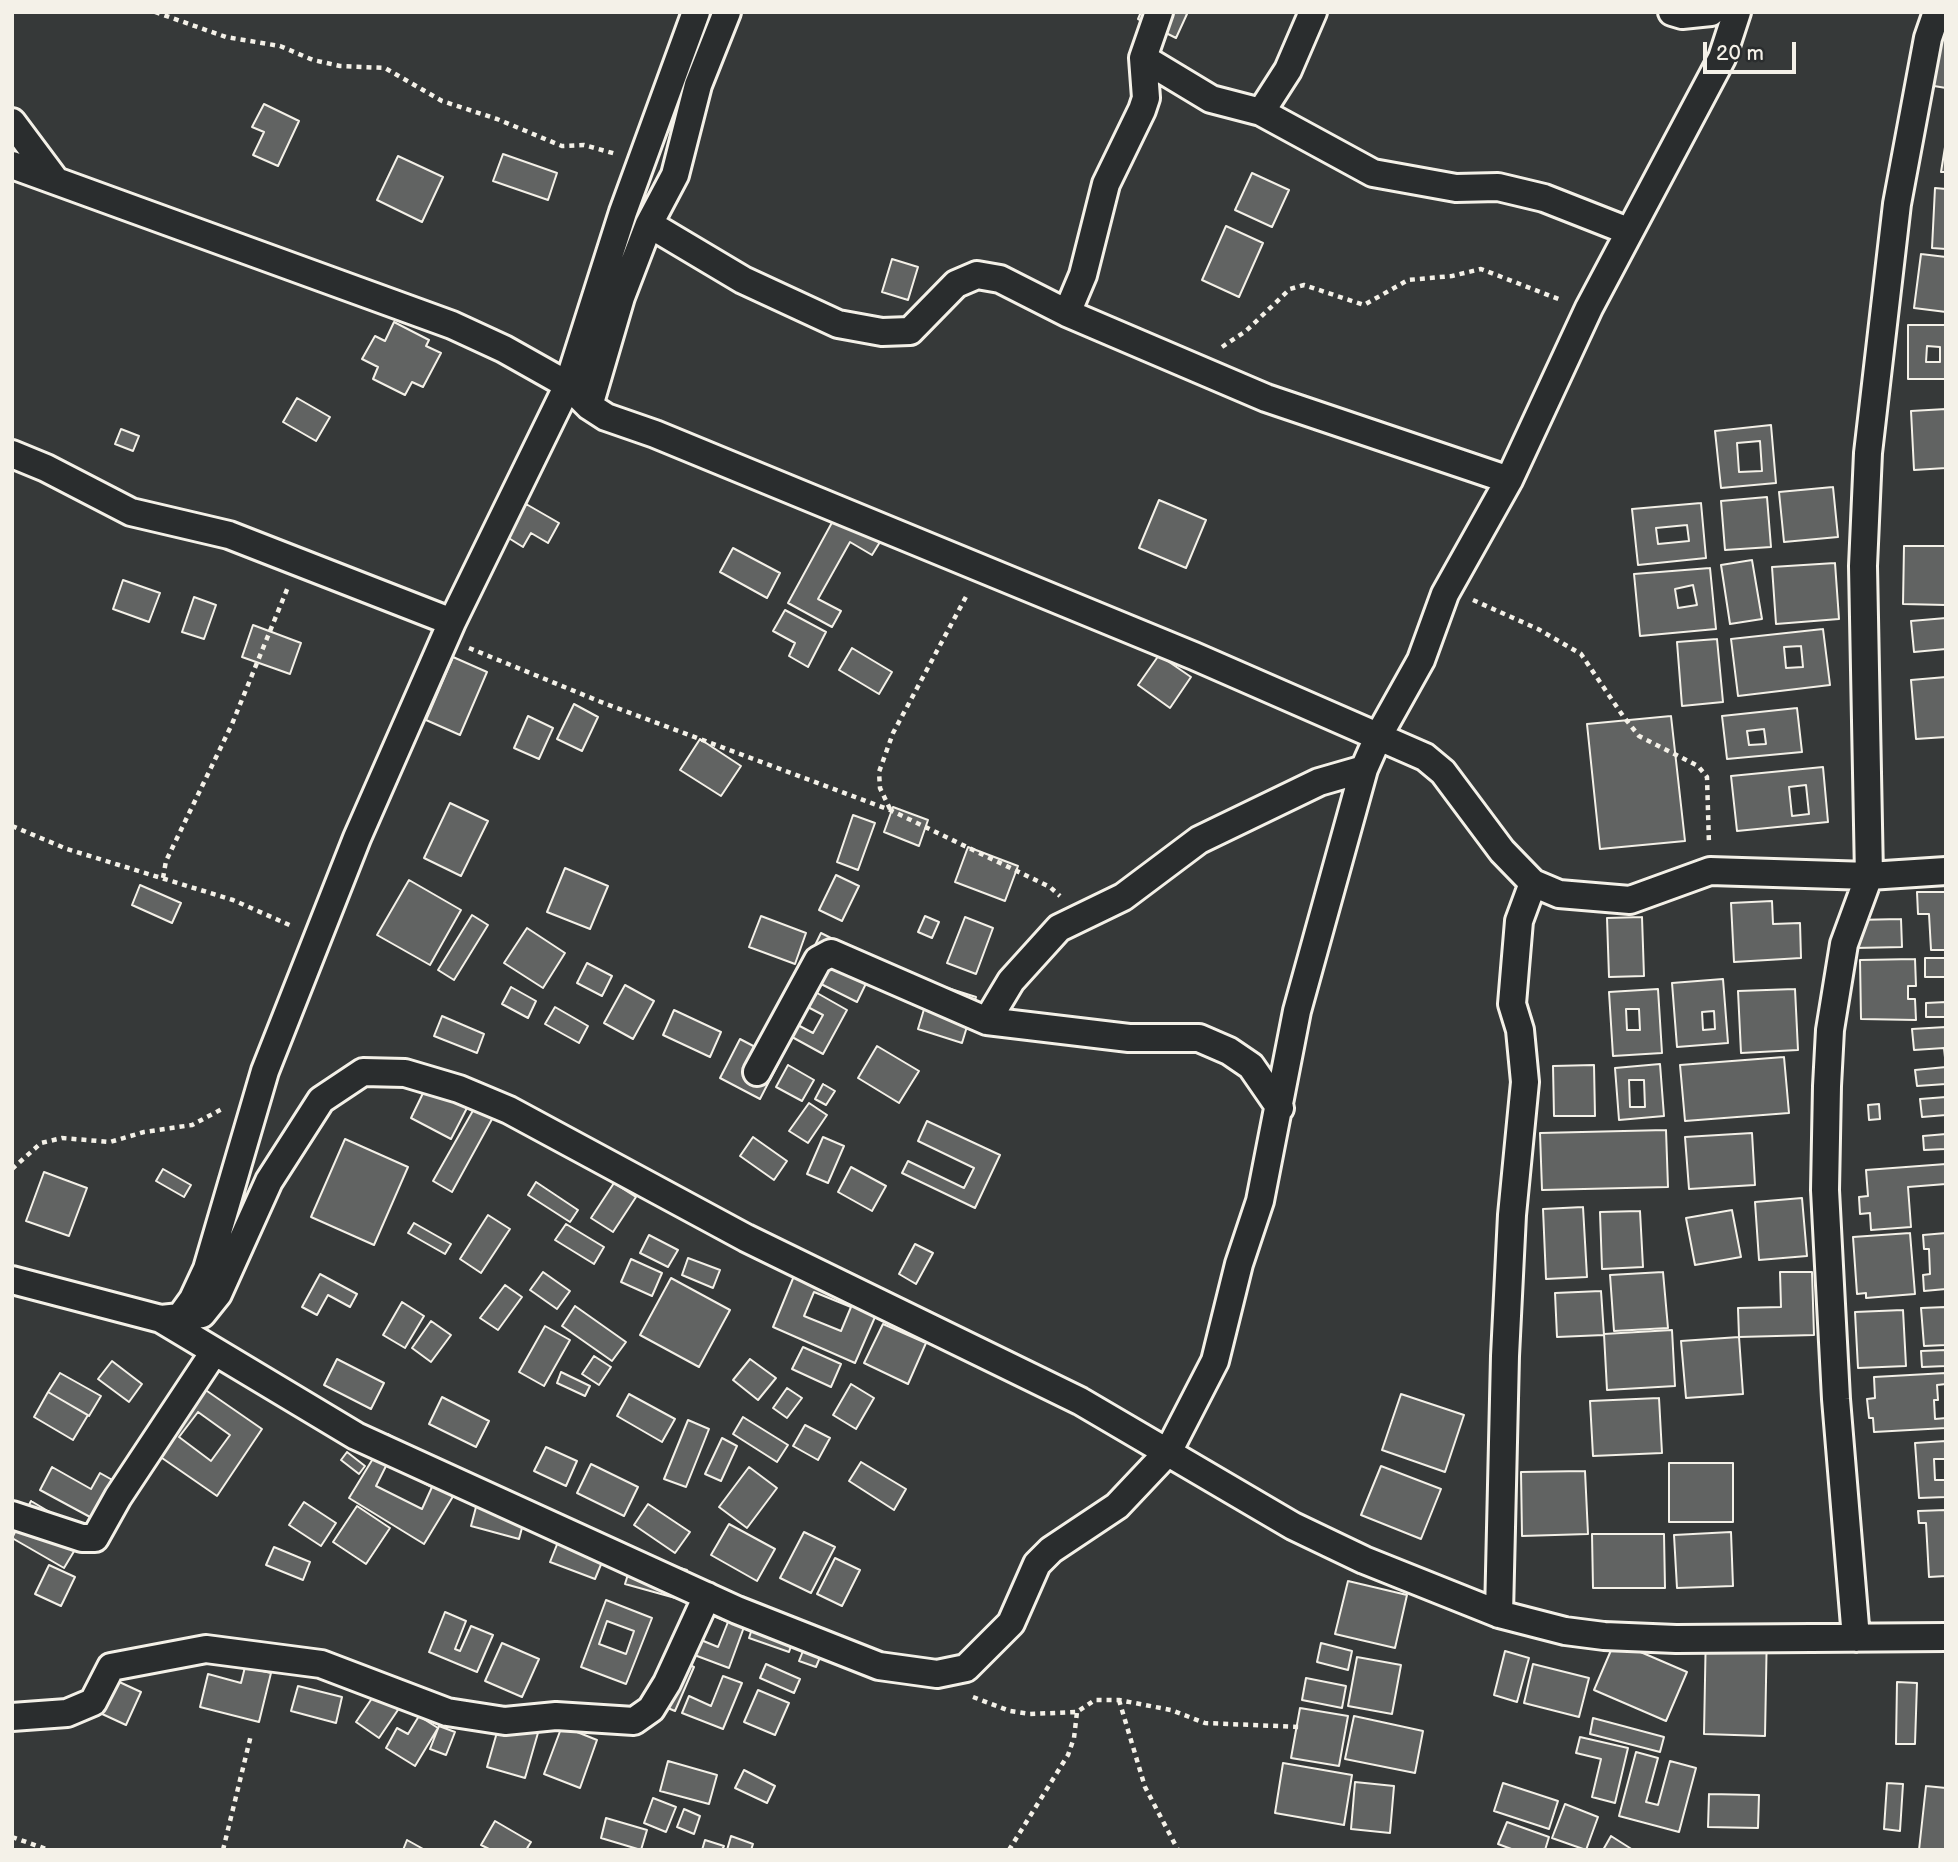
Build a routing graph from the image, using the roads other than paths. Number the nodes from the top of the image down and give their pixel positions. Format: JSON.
{"nodes":[{"id":1,"x":696,"y":12,"type":"edge"},
{"id":2,"x":727,"y":12,"type":"edge"},
{"id":3,"x":1159,"y":12,"type":"edge"},
{"id":4,"x":1313,"y":12,"type":"edge"},
{"id":5,"x":1672,"y":12,"type":"edge"},
{"id":6,"x":1712,"y":12,"type":"edge"},
{"id":7,"x":1737,"y":12,"type":"edge"},
{"id":8,"x":1937,"y":12,"type":"edge"},
{"id":9,"x":1143,"y":58,"type":"junction"},
{"id":10,"x":1261,"y":113,"type":"junction"},
{"id":11,"x":12,"y":122,"type":"edge"},
{"id":12,"x":12,"y":165,"type":"edge"},
{"id":13,"x":56,"y":181,"type":"junction"},
{"id":14,"x":649,"y":224,"type":"junction"},
{"id":15,"x":1628,"y":231,"type":"junction"},
{"id":16,"x":1067,"y":313,"type":"junction"},
{"id":17,"x":568,"y":385,"type":"junction"},
{"id":18,"x":589,"y":406,"type":"junction"},
{"id":19,"x":12,"y":454,"type":"edge"},
{"id":20,"x":1508,"y":481,"type":"junction"},
{"id":21,"x":449,"y":630,"type":"junction"},
{"id":22,"x":1379,"y":735,"type":"junction"},
{"id":23,"x":1364,"y":769,"type":"junction"},
{"id":24,"x":1946,"y":871,"type":"edge"},
{"id":25,"x":1869,"y":876,"type":"junction"},
{"id":26,"x":1533,"y":883,"type":"junction"},
{"id":27,"x":987,"y":1021,"type":"junction"},
{"id":28,"x":757,"y":1072,"type":"dead end"},
{"id":29,"x":1280,"y":1108,"type":"junction"},
{"id":30,"x":12,"y":1279,"type":"edge"},
{"id":31,"x":171,"y":1318,"type":"junction"},
{"id":32,"x":214,"y":1352,"type":"junction"},
{"id":33,"x":1168,"y":1452,"type":"junction"},
{"id":34,"x":12,"y":1515,"type":"edge"},
{"id":35,"x":707,"y":1596,"type":"junction"},
{"id":36,"x":1499,"y":1614,"type":"junction"},
{"id":37,"x":1946,"y":1637,"type":"edge"},
{"id":38,"x":1856,"y":1638,"type":"junction"},
{"id":39,"x":12,"y":1717,"type":"edge"}],
"edges":[{"from":1,"to":17,"type":"street"},
{"from":2,"to":14,"type":"street"},
{"from":3,"to":9,"type":"street"},
{"from":4,"to":10,"type":"street"},
{"from":5,"to":6,"type":"street"},
{"from":7,"to":15,"type":"street"},
{"from":8,"to":25,"type":"street"},
{"from":9,"to":10,"type":"street"},
{"from":9,"to":16,"type":"street"},
{"from":10,"to":15,"type":"street"},
{"from":11,"to":13,"type":"street"},
{"from":12,"to":13,"type":"street"},
{"from":13,"to":17,"type":"street"},
{"from":14,"to":16,"type":"street"},
{"from":14,"to":18,"type":"street"},
{"from":15,"to":20,"type":"street"},
{"from":16,"to":20,"type":"street"},
{"from":17,"to":18,"type":"street"},
{"from":17,"to":21,"type":"street"},
{"from":18,"to":22,"type":"street"},
{"from":19,"to":21,"type":"street"},
{"from":20,"to":22,"type":"street"},
{"from":21,"to":31,"type":"street"},
{"from":22,"to":23,"type":"street"},
{"from":22,"to":26,"type":"street"},
{"from":23,"to":27,"type":"street"},
{"from":23,"to":29,"type":"street"},
{"from":24,"to":25,"type":"street"},
{"from":25,"to":26,"type":"street"},
{"from":25,"to":38,"type":"street"},
{"from":26,"to":36,"type":"street"},
{"from":27,"to":28,"type":"street"},
{"from":27,"to":29,"type":"street"},
{"from":29,"to":33,"type":"street"},
{"from":30,"to":31,"type":"street"},
{"from":31,"to":32,"type":"street"},
{"from":31,"to":33,"type":"street"},
{"from":32,"to":34,"type":"street"},
{"from":32,"to":35,"type":"street"},
{"from":33,"to":35,"type":"street"},
{"from":33,"to":36,"type":"street"},
{"from":35,"to":39,"type":"street"},
{"from":36,"to":38,"type":"street"},
{"from":37,"to":38,"type":"street"}]}
